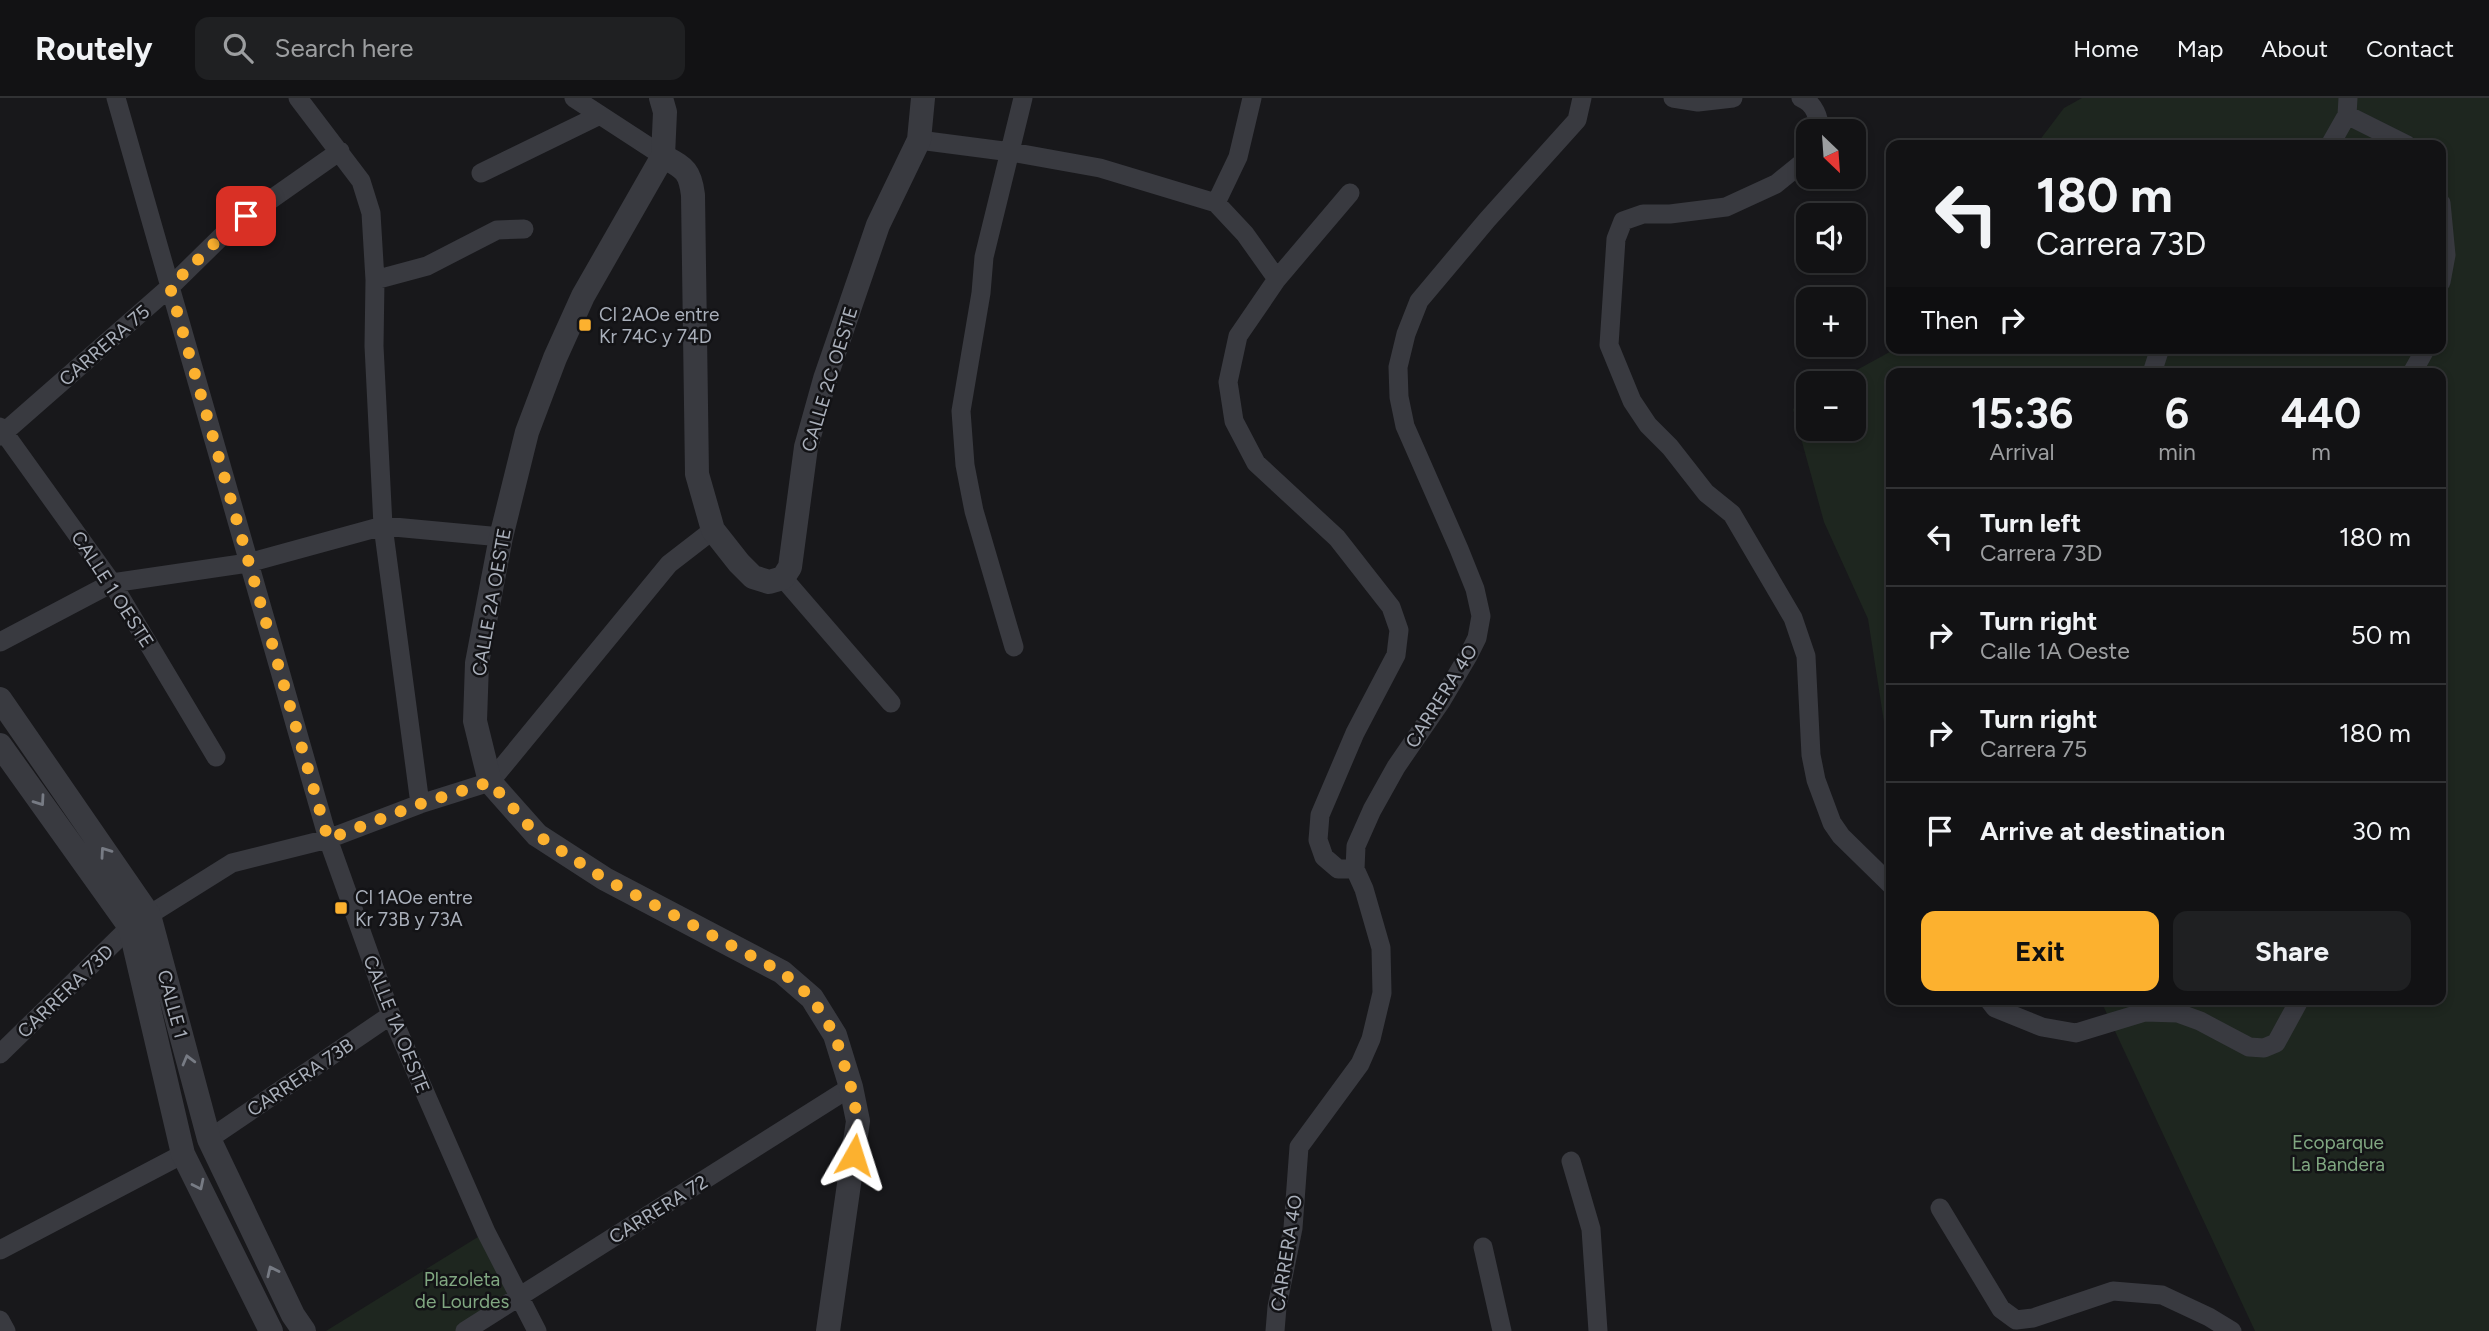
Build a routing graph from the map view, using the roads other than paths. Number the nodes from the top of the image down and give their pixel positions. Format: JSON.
{"nodes":[{"id":1,"x":116,"y":98,"type":"edge"},
{"id":2,"x":298,"y":98,"type":"edge"},
{"id":3,"x":573,"y":98,"type":"edge"},
{"id":4,"x":661,"y":98,"type":"edge"},
{"id":5,"x":923,"y":98,"type":"edge"},
{"id":6,"x":1023,"y":98,"type":"edge"},
{"id":7,"x":1252,"y":98,"type":"edge"},
{"id":8,"x":1582,"y":98,"type":"edge"},
{"id":9,"x":1673,"y":98,"type":"edge"},
{"id":10,"x":1733,"y":98,"type":"edge"},
{"id":11,"x":1801,"y":98,"type":"edge"},
{"id":12,"x":2347,"y":106,"type":"edge"},
{"id":13,"x":600,"y":115,"type":"junction"},
{"id":14,"x":1818,"y":119,"type":"edge"},
{"id":15,"x":919,"y":140,"type":"junction"},
{"id":16,"x":2332,"y":140,"type":"edge"},
{"id":17,"x":2399,"y":140,"type":"edge"},
{"id":18,"x":340,"y":151,"type":"junction"},
{"id":19,"x":1011,"y":152,"type":"junction"},
{"id":20,"x":663,"y":156,"type":"junction"},
{"id":21,"x":1796,"y":168,"type":"edge"},
{"id":22,"x":481,"y":173,"type":"dead end"},
{"id":23,"x":1350,"y":193,"type":"dead end"},
{"id":24,"x":1216,"y":203,"type":"junction"},
{"id":25,"x":524,"y":229,"type":"dead end"},
{"id":26,"x":1277,"y":279,"type":"junction"},
{"id":27,"x":375,"y":280,"type":"junction"},
{"id":28,"x":170,"y":287,"type":"junction"},
{"id":29,"x":1,"y":432,"type":"edge"},
{"id":30,"x":383,"y":526,"type":"junction"},
{"id":31,"x":713,"y":530,"type":"junction"},
{"id":32,"x":501,"y":537,"type":"junction"},
{"id":33,"x":248,"y":563,"type":"junction"},
{"id":34,"x":783,"y":578,"type":"junction"},
{"id":35,"x":112,"y":583,"type":"junction"},
{"id":36,"x":0,"y":642,"type":"edge"},
{"id":37,"x":1014,"y":647,"type":"dead end"},
{"id":38,"x":0,"y":699,"type":"edge"},
{"id":39,"x":891,"y":703,"type":"dead end"},
{"id":40,"x":0,"y":745,"type":"edge"},
{"id":41,"x":216,"y":757,"type":"dead end"},
{"id":42,"x":490,"y":782,"type":"junction"},
{"id":43,"x":420,"y":804,"type":"junction"},
{"id":44,"x":328,"y":839,"type":"junction"},
{"id":45,"x":1355,"y":869,"type":"junction"},
{"id":46,"x":1886,"y":880,"type":"edge"},
{"id":47,"x":139,"y":921,"type":"junction"},
{"id":48,"x":1993,"y":1005,"type":"edge"},
{"id":49,"x":2298,"y":1005,"type":"edge"},
{"id":50,"x":391,"y":1015,"type":"junction"},
{"id":51,"x":0,"y":1055,"type":"edge"},
{"id":52,"x":851,"y":1087,"type":"junction"},
{"id":53,"x":209,"y":1139,"type":"junction"},
{"id":54,"x":183,"y":1154,"type":"junction"},
{"id":55,"x":1571,"y":1161,"type":"dead end"},
{"id":56,"x":1940,"y":1208,"type":"dead end"},
{"id":57,"x":1483,"y":1247,"type":"dead end"},
{"id":58,"x":0,"y":1250,"type":"edge"},
{"id":59,"x":518,"y":1298,"type":"junction"},
{"id":60,"x":0,"y":1320,"type":"edge"},
{"id":61,"x":266,"y":1330,"type":"edge"},
{"id":62,"x":6,"y":1331,"type":"edge"},
{"id":63,"x":304,"y":1331,"type":"edge"},
{"id":64,"x":465,"y":1331,"type":"edge"},
{"id":65,"x":537,"y":1331,"type":"edge"},
{"id":66,"x":828,"y":1331,"type":"edge"},
{"id":67,"x":1275,"y":1331,"type":"edge"},
{"id":68,"x":1502,"y":1331,"type":"edge"},
{"id":69,"x":1598,"y":1331,"type":"edge"},
{"id":70,"x":2232,"y":1331,"type":"edge"}],
"edges":[{"from":1,"to":28,"type":"street","name":"CALLE 1A OESTE"},
{"from":2,"to":18,"type":"street"},
{"from":3,"to":13,"type":"street"},
{"from":4,"to":20,"type":"street","name":"CALLE 2A OESTE"},
{"from":5,"to":15,"type":"street","name":"CALLE 2C OESTE"},
{"from":6,"to":19,"type":"street"},
{"from":7,"to":24,"type":"street"},
{"from":8,"to":45,"type":"street","name":"CARRERA 4O"},
{"from":9,"to":10,"type":"street"},
{"from":11,"to":14,"type":"street"},
{"from":12,"to":16,"type":"street"},
{"from":12,"to":17,"type":"street"},
{"from":13,"to":20,"type":"street"},
{"from":13,"to":22,"type":"street"},
{"from":15,"to":19,"type":"street"},
{"from":15,"to":34,"type":"street","name":"CALLE 2C OESTE"},
{"from":18,"to":27,"type":"street"},
{"from":18,"to":28,"type":"street","name":"CARRERA 75"},
{"from":19,"to":24,"type":"street"},
{"from":19,"to":37,"type":"street"},
{"from":20,"to":31,"type":"street"},
{"from":20,"to":32,"type":"street","name":"CALLE 2A OESTE"},
{"from":21,"to":46,"type":"street"},
{"from":23,"to":26,"type":"street"},
{"from":24,"to":26,"type":"street"},
{"from":25,"to":27,"type":"street"},
{"from":26,"to":45,"type":"street"},
{"from":27,"to":30,"type":"street"},
{"from":28,"to":29,"type":"street","name":"CARRERA 75"},
{"from":28,"to":33,"type":"street","name":"CALLE 1A OESTE"},
{"from":29,"to":35,"type":"street","name":"CALLE 1 OESTE"},
{"from":30,"to":32,"type":"street"},
{"from":30,"to":33,"type":"street"},
{"from":30,"to":43,"type":"street"},
{"from":31,"to":34,"type":"street"},
{"from":31,"to":42,"type":"street"},
{"from":32,"to":42,"type":"street","name":"CALLE 2A OESTE"},
{"from":33,"to":35,"type":"street"},
{"from":33,"to":44,"type":"street","name":"CALLE 1A OESTE"},
{"from":34,"to":39,"type":"street"},
{"from":35,"to":36,"type":"street"},
{"from":35,"to":41,"type":"street","name":"CALLE 1 OESTE"},
{"from":47,"to":38,"type":"street","name":"CALLE 1","one_way":true},
{"from":40,"to":47,"type":"street","name":"CALLE 1","one_way":true},
{"from":42,"to":43,"type":"street","name":"CARRERA 73D"},
{"from":42,"to":52,"type":"street","name":"CALLE 2A OESTE"},
{"from":43,"to":44,"type":"street","name":"CARRERA 73D"},
{"from":44,"to":47,"type":"street","name":"CARRERA 73D"},
{"from":44,"to":50,"type":"street","name":"CALLE 1A OESTE"},
{"from":45,"to":67,"type":"street","name":"CARRERA 4O"},
{"from":47,"to":51,"type":"street","name":"CARRERA 73D"},
{"from":53,"to":47,"type":"street","name":"CALLE 1","one_way":true},
{"from":47,"to":54,"type":"street","name":"CALLE 1"},
{"from":48,"to":49,"type":"street"},
{"from":50,"to":53,"type":"street","name":"CARRERA 73B"},
{"from":50,"to":59,"type":"street","name":"CALLE 1A OESTE"},
{"from":52,"to":59,"type":"street","name":"CARRERA 72"},
{"from":52,"to":66,"type":"street","name":"CALLE 2A OESTE"},
{"from":63,"to":53,"type":"street","name":"CALLE 1","one_way":true},
{"from":54,"to":58,"type":"street"},
{"from":54,"to":61,"type":"street","name":"CALLE 1","one_way":true},
{"from":55,"to":69,"type":"street"},
{"from":56,"to":70,"type":"street"},
{"from":57,"to":68,"type":"street"},
{"from":59,"to":64,"type":"street","name":"CARRERA 72"},
{"from":59,"to":65,"type":"street","name":"CALLE 1A OESTE"},
{"from":60,"to":62,"type":"street"}]}
